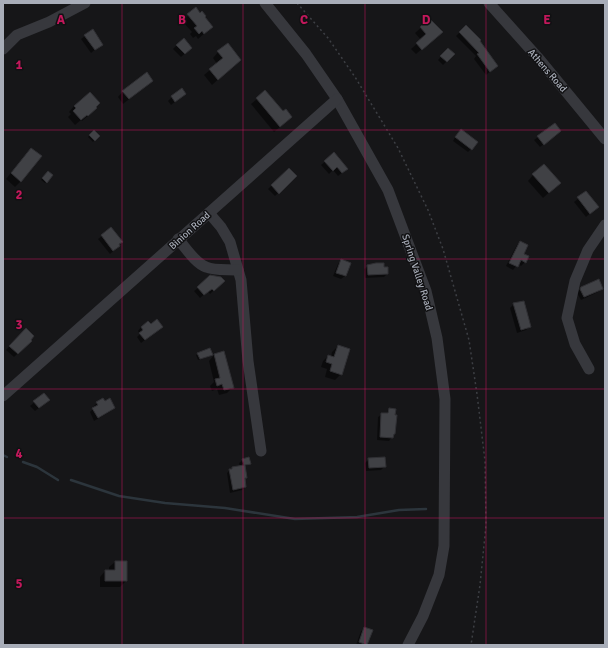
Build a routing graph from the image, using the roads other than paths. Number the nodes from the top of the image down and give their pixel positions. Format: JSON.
{"nodes":[{"id":1,"x":85,"y":3,"type":"edge"},
{"id":2,"x":265,"y":3,"type":"edge"},
{"id":3,"x":489,"y":3,"type":"edge"},
{"id":4,"x":3,"y":49,"type":"edge"},
{"id":5,"x":337,"y":98,"type":"junction"},
{"id":6,"x":605,"y":138,"type":"edge"},
{"id":7,"x":209,"y":213,"type":"junction"},
{"id":8,"x":605,"y":225,"type":"edge"},
{"id":9,"x":178,"y":240,"type":"junction"},
{"id":10,"x":238,"y":270,"type":"junction"},
{"id":11,"x":589,"y":369,"type":"dead end"},
{"id":12,"x":3,"y":396,"type":"edge"},
{"id":13,"x":261,"y":451,"type":"dead end"},
{"id":14,"x":408,"y":645,"type":"edge"}],
"edges":[{"from":1,"to":4,"type":"street"},
{"from":2,"to":5,"type":"street","name":"Spring Valley Road"},
{"from":3,"to":6,"type":"street","name":"Athens Road"},
{"from":5,"to":7,"type":"street","name":"Binion Road"},
{"from":5,"to":14,"type":"street","name":"Spring Valley Road"},
{"from":7,"to":9,"type":"street","name":"Binion Road"},
{"from":7,"to":10,"type":"street"},
{"from":8,"to":11,"type":"street"},
{"from":9,"to":10,"type":"street"},
{"from":9,"to":12,"type":"street","name":"Binion Road"},
{"from":10,"to":13,"type":"street"}]}
